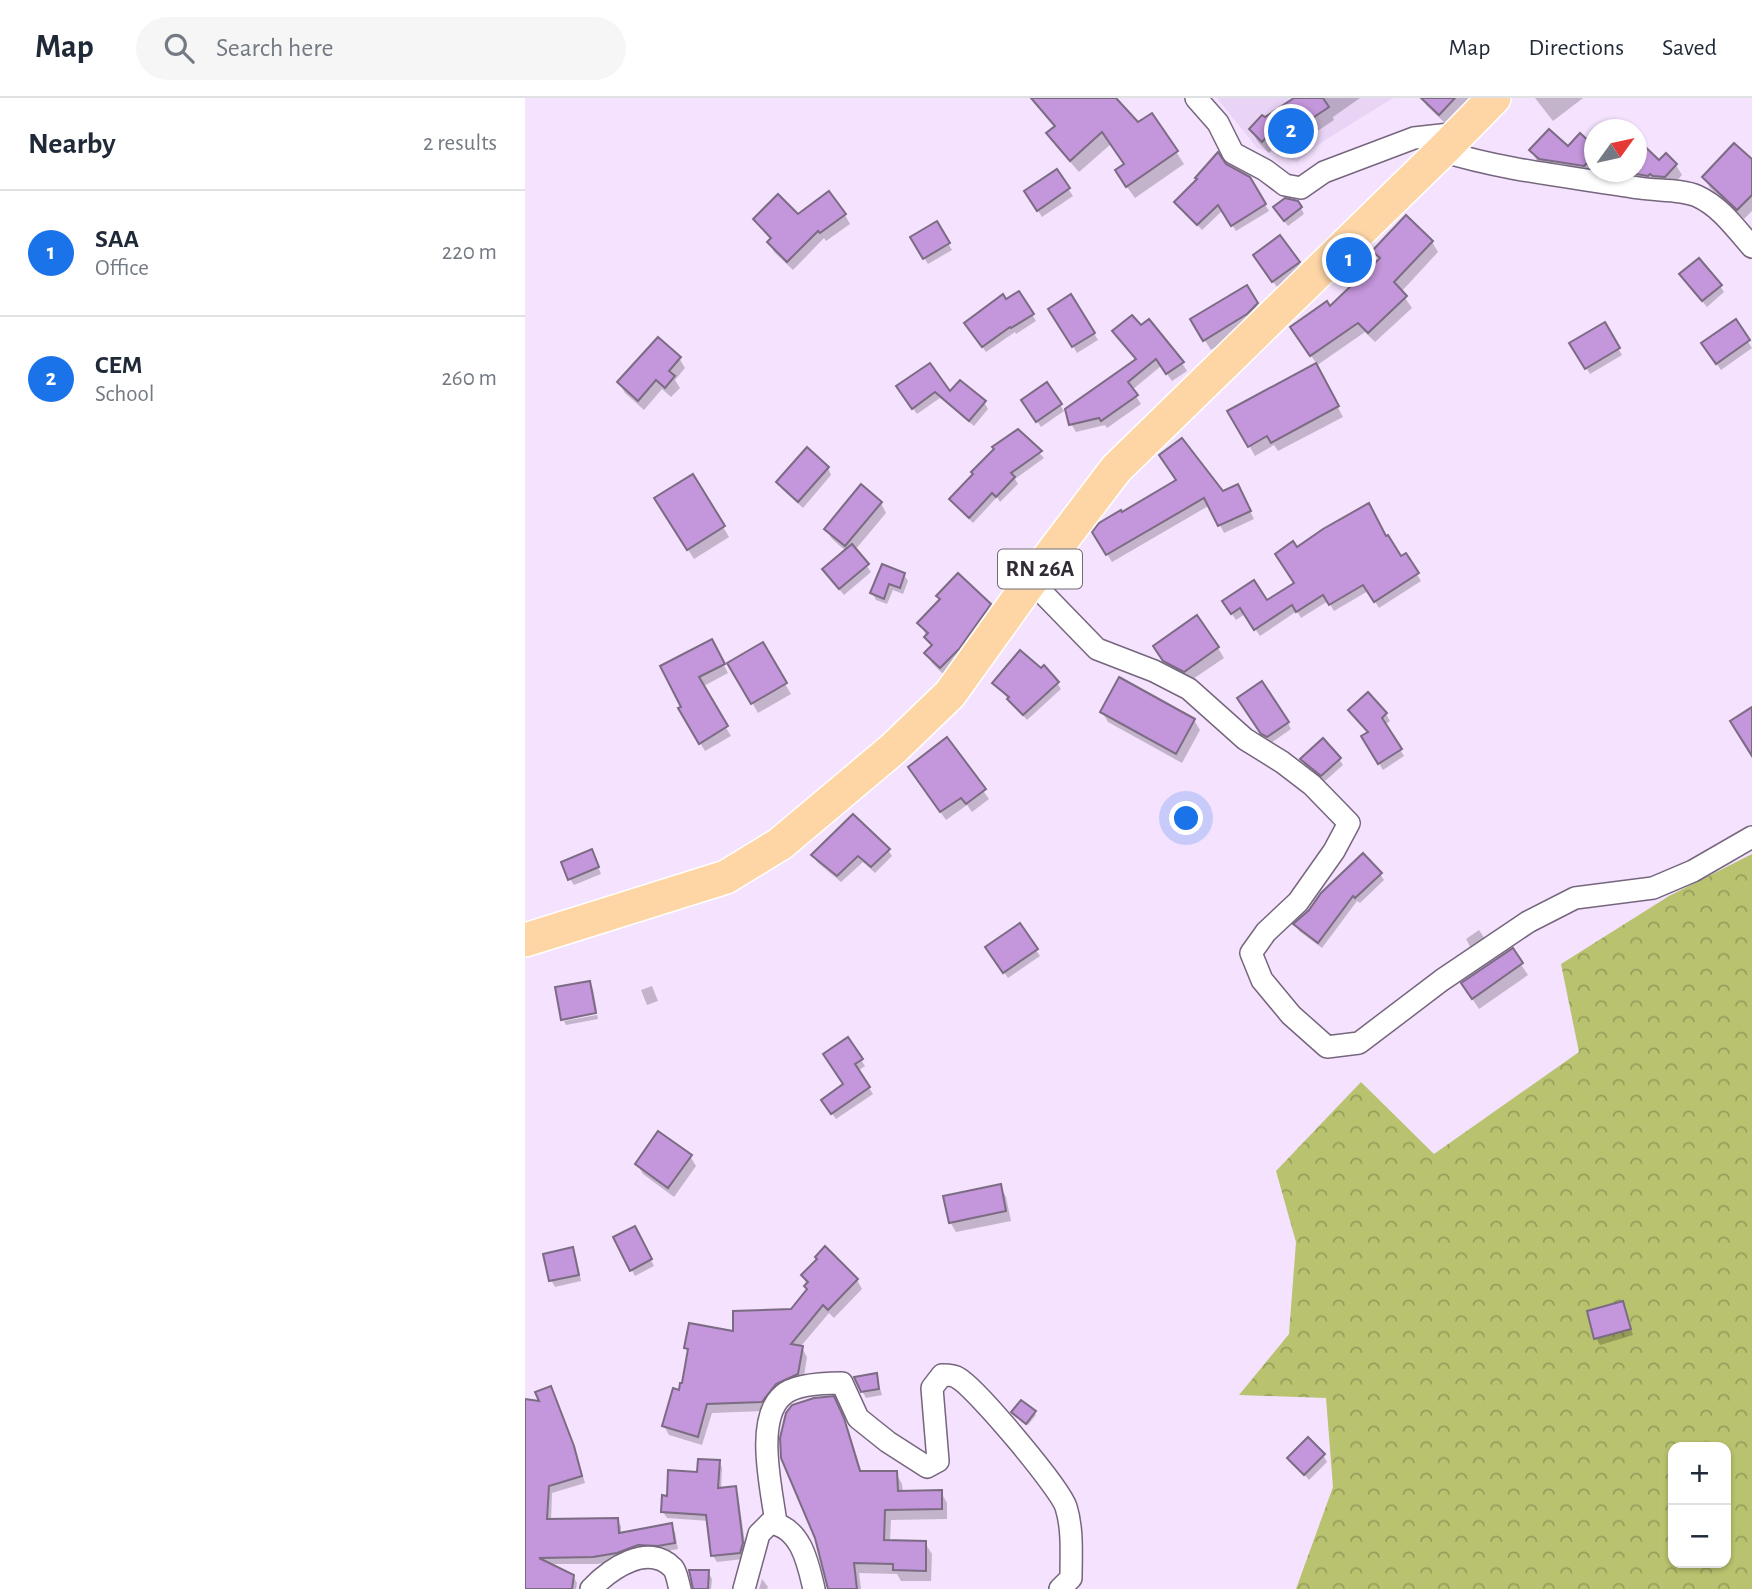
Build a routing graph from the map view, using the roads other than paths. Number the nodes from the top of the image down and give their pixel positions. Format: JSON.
{"nodes":[{"id":1,"x":1196,"y":98,"type":"edge"},
{"id":2,"x":1493,"y":98,"type":"edge"},
{"id":3,"x":1451,"y":142,"type":"junction"},
{"id":4,"x":1752,"y":247,"type":"edge"},
{"id":5,"x":1031,"y":580,"type":"junction"},
{"id":6,"x":1752,"y":837,"type":"edge"},
{"id":7,"x":525,"y":940,"type":"edge"},
{"id":8,"x":776,"y":1523,"type":"junction"},
{"id":9,"x":591,"y":1589,"type":"edge"},
{"id":10,"x":680,"y":1589,"type":"edge"},
{"id":11,"x":744,"y":1589,"type":"edge"},
{"id":12,"x":814,"y":1589,"type":"edge"},
{"id":13,"x":1060,"y":1589,"type":"edge"}],
"edges":[{"from":1,"to":3,"type":"street"},
{"from":2,"to":3,"type":"main road","number":"RN 26A"},
{"from":3,"to":4,"type":"street"},
{"from":3,"to":5,"type":"main road","number":"RN 26A"},
{"from":5,"to":6,"type":"street"},
{"from":5,"to":7,"type":"main road","number":"RN 26A"},
{"from":8,"to":11,"type":"street"},
{"from":8,"to":12,"type":"street"},
{"from":8,"to":13,"type":"street"},
{"from":9,"to":10,"type":"street"}]}
